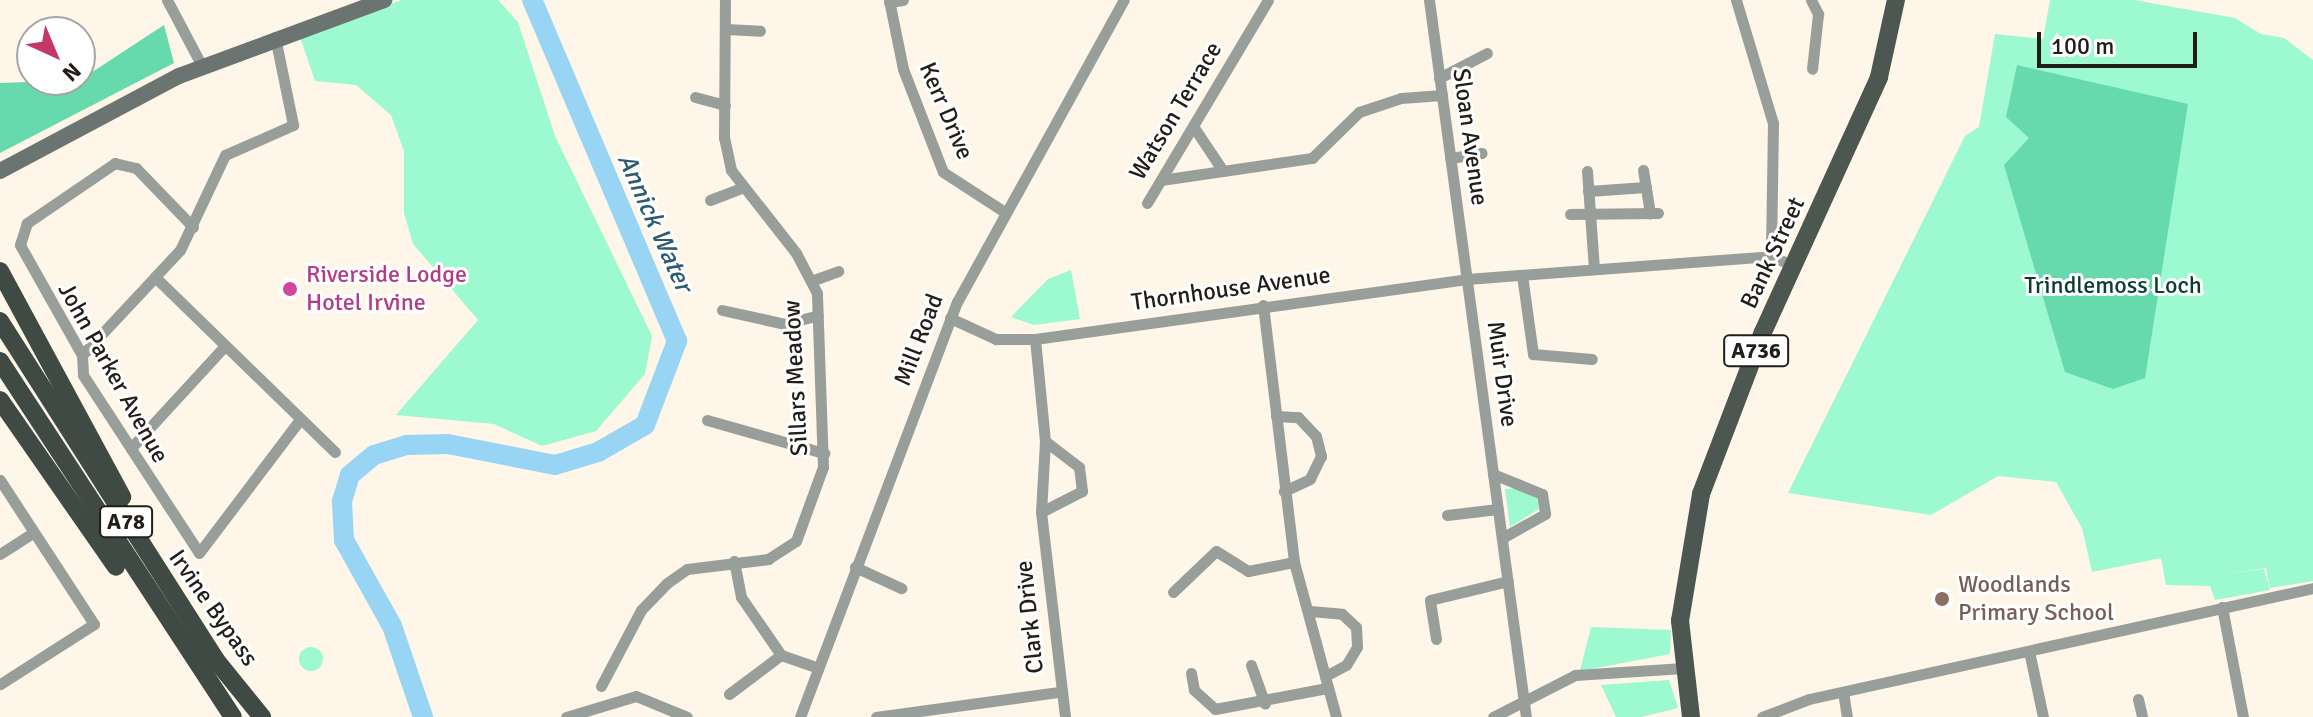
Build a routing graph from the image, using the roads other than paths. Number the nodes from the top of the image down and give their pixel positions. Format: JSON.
{"nodes":[{"id":1,"x":167,"y":0,"type":"edge"},
{"id":2,"x":384,"y":0,"type":"edge"},
{"id":3,"x":725,"y":0,"type":"edge"},
{"id":4,"x":903,"y":0,"type":"edge"},
{"id":5,"x":1124,"y":0,"type":"edge"},
{"id":6,"x":1268,"y":0,"type":"edge"},
{"id":7,"x":1429,"y":0,"type":"edge"},
{"id":8,"x":1736,"y":0,"type":"edge"},
{"id":9,"x":1811,"y":0,"type":"edge"},
{"id":10,"x":1896,"y":0,"type":"edge"},
{"id":11,"x":889,"y":1,"type":"edge"},
{"id":12,"x":726,"y":29,"type":"junction"},
{"id":13,"x":760,"y":31,"type":"dead end"},
{"id":14,"x":275,"y":37,"type":"junction"},
{"id":15,"x":1487,"y":53,"type":"dead end"},
{"id":16,"x":202,"y":66,"type":"junction"},
{"id":17,"x":1812,"y":69,"type":"dead end"},
{"id":18,"x":1439,"y":78,"type":"junction"},
{"id":19,"x":1442,"y":95,"type":"junction"},
{"id":20,"x":695,"y":97,"type":"dead end"},
{"id":21,"x":725,"y":105,"type":"junction"},
{"id":22,"x":1193,"y":126,"type":"junction"},
{"id":23,"x":1482,"y":153,"type":"dead end"},
{"id":24,"x":1450,"y":158,"type":"junction"},
{"id":25,"x":1643,"y":170,"type":"dead end"},
{"id":26,"x":0,"y":171,"type":"edge"},
{"id":27,"x":1223,"y":171,"type":"junction"},
{"id":28,"x":1587,"y":171,"type":"dead end"},
{"id":29,"x":1161,"y":180,"type":"junction"},
{"id":30,"x":744,"y":187,"type":"junction"},
{"id":31,"x":1646,"y":187,"type":"junction"},
{"id":32,"x":1588,"y":191,"type":"junction"},
{"id":33,"x":710,"y":200,"type":"dead end"},
{"id":34,"x":1147,"y":203,"type":"dead end"},
{"id":35,"x":1003,"y":211,"type":"junction"},
{"id":36,"x":1570,"y":214,"type":"dead end"},
{"id":37,"x":1590,"y":214,"type":"junction"},
{"id":38,"x":193,"y":227,"type":"junction"},
{"id":39,"x":1771,"y":256,"type":"junction"},
{"id":40,"x":1794,"y":266,"type":"junction"},
{"id":41,"x":1594,"y":268,"type":"junction"},
{"id":42,"x":0,"y":271,"type":"edge"},
{"id":43,"x":838,"y":271,"type":"dead end"},
{"id":44,"x":1522,"y":275,"type":"junction"},
{"id":45,"x":155,"y":277,"type":"junction"},
{"id":46,"x":1467,"y":279,"type":"junction"},
{"id":47,"x":811,"y":281,"type":"junction"},
{"id":48,"x":1263,"y":305,"type":"junction"},
{"id":49,"x":722,"y":310,"type":"dead end"},
{"id":50,"x":818,"y":315,"type":"junction"},
{"id":51,"x":950,"y":318,"type":"junction"},
{"id":52,"x":0,"y":321,"type":"edge"},
{"id":53,"x":1035,"y":339,"type":"junction"},
{"id":54,"x":223,"y":348,"type":"junction"},
{"id":55,"x":82,"y":355,"type":"junction"},
{"id":56,"x":1592,"y":359,"type":"dead end"},
{"id":57,"x":0,"y":361,"type":"edge"},
{"id":58,"x":0,"y":400,"type":"edge"},
{"id":59,"x":1276,"y":416,"type":"junction"},
{"id":60,"x":707,"y":420,"type":"dead end"},
{"id":61,"x":299,"y":421,"type":"junction"},
{"id":62,"x":1045,"y":441,"type":"junction"},
{"id":63,"x":131,"y":448,"type":"junction"},
{"id":64,"x":335,"y":452,"type":"dead end"},
{"id":65,"x":824,"y":453,"type":"junction"},
{"id":66,"x":1493,"y":474,"type":"junction"},
{"id":67,"x":0,"y":480,"type":"edge"},
{"id":68,"x":1284,"y":491,"type":"junction"},
{"id":69,"x":1498,"y":509,"type":"junction"},
{"id":70,"x":1041,"y":512,"type":"junction"},
{"id":71,"x":1447,"y":515,"type":"dead end"},
{"id":72,"x":34,"y":532,"type":"junction"},
{"id":73,"x":1502,"y":538,"type":"junction"},
{"id":74,"x":0,"y":554,"type":"edge"},
{"id":75,"x":734,"y":561,"type":"junction"},
{"id":76,"x":1294,"y":562,"type":"junction"},
{"id":77,"x":855,"y":567,"type":"junction"},
{"id":78,"x":1508,"y":581,"type":"junction"},
{"id":79,"x":901,"y":588,"type":"dead end"},
{"id":80,"x":2313,"y":588,"type":"edge"},
{"id":81,"x":1173,"y":592,"type":"dead end"},
{"id":82,"x":2222,"y":607,"type":"junction"},
{"id":83,"x":1310,"y":611,"type":"junction"},
{"id":84,"x":1436,"y":639,"type":"dead end"},
{"id":85,"x":2029,"y":651,"type":"junction"},
{"id":86,"x":781,"y":655,"type":"junction"},
{"id":87,"x":215,"y":659,"type":"junction"},
{"id":88,"x":1251,"y":665,"type":"dead end"},
{"id":89,"x":818,"y":668,"type":"junction"},
{"id":90,"x":1684,"y":668,"type":"junction"},
{"id":91,"x":1191,"y":673,"type":"dead end"},
{"id":92,"x":201,"y":677,"type":"junction"},
{"id":93,"x":1326,"y":682,"type":"junction"},
{"id":94,"x":0,"y":684,"type":"edge"},
{"id":95,"x":601,"y":686,"type":"dead end"},
{"id":96,"x":1059,"y":692,"type":"junction"},
{"id":97,"x":1843,"y":692,"type":"junction"},
{"id":98,"x":729,"y":694,"type":"dead end"},
{"id":99,"x":2138,"y":699,"type":"dead end"},
{"id":100,"x":1524,"y":700,"type":"junction"},
{"id":101,"x":1265,"y":704,"type":"junction"},
{"id":102,"x":233,"y":717,"type":"edge"},
{"id":103,"x":262,"y":717,"type":"edge"},
{"id":104,"x":566,"y":717,"type":"edge"},
{"id":105,"x":687,"y":717,"type":"edge"},
{"id":106,"x":800,"y":717,"type":"edge"},
{"id":107,"x":876,"y":717,"type":"edge"},
{"id":108,"x":1065,"y":717,"type":"edge"},
{"id":109,"x":1336,"y":717,"type":"edge"},
{"id":110,"x":1493,"y":717,"type":"edge"},
{"id":111,"x":1526,"y":717,"type":"edge"},
{"id":112,"x":1691,"y":717,"type":"edge"},
{"id":113,"x":1762,"y":717,"type":"edge"},
{"id":114,"x":1847,"y":717,"type":"edge"},
{"id":115,"x":2043,"y":717,"type":"edge"},
{"id":116,"x":2142,"y":717,"type":"edge"},
{"id":117,"x":2243,"y":717,"type":"edge"}],
"edges":[{"from":1,"to":16,"type":"street"},
{"from":2,"to":14,"type":"main road"},
{"from":3,"to":12,"type":"street","name":"Sillars Meadow"},
{"from":4,"to":11,"type":"street"},
{"from":5,"to":35,"type":"street","name":"Mill Road"},
{"from":6,"to":22,"type":"street","name":"Watson Terrace"},
{"from":7,"to":18,"type":"street","name":"Sloan Avenue"},
{"from":8,"to":39,"type":"street"},
{"from":9,"to":17,"type":"street"},
{"from":10,"to":40,"type":"main road","name":"Bank Street","number":"A736"},
{"from":11,"to":35,"type":"street","name":"Kerr Drive"},
{"from":12,"to":13,"type":"street"},
{"from":12,"to":21,"type":"street","name":"Sillars Meadow"},
{"from":14,"to":16,"type":"main road"},
{"from":14,"to":38,"type":"street"},
{"from":15,"to":18,"type":"street"},
{"from":16,"to":26,"type":"main road"},
{"from":18,"to":19,"type":"street","name":"Sloan Avenue"},
{"from":19,"to":24,"type":"street","name":"Sloan Avenue"},
{"from":19,"to":27,"type":"street"},
{"from":20,"to":21,"type":"street"},
{"from":21,"to":30,"type":"street","name":"Sillars Meadow"},
{"from":22,"to":27,"type":"street"},
{"from":22,"to":29,"type":"street","name":"Watson Terrace"},
{"from":23,"to":24,"type":"street"},
{"from":24,"to":46,"type":"street","name":"Sloan Avenue"},
{"from":25,"to":31,"type":"street"},
{"from":27,"to":29,"type":"street"},
{"from":28,"to":32,"type":"street"},
{"from":29,"to":34,"type":"street","name":"Watson Terrace"},
{"from":30,"to":33,"type":"street"},
{"from":30,"to":47,"type":"street","name":"Sillars Meadow"},
{"from":31,"to":32,"type":"street"},
{"from":31,"to":37,"type":"street"},
{"from":32,"to":37,"type":"street"},
{"from":35,"to":51,"type":"street","name":"Mill Road"},
{"from":36,"to":37,"type":"street"},
{"from":37,"to":41,"type":"street"},
{"from":38,"to":45,"type":"street"},
{"from":38,"to":55,"type":"street","name":"John Parker Avenue"},
{"from":39,"to":40,"type":"street","name":"Thornhouse Avenue"},
{"from":39,"to":41,"type":"street","name":"Thornhouse Avenue"},
{"from":40,"to":90,"type":"main road","name":"Bank Street","number":"A736"},
{"from":41,"to":44,"type":"street","name":"Thornhouse Avenue"},
{"from":42,"to":87,"type":"highway","number":"A78"},
{"from":43,"to":47,"type":"street","name":"Sillars Meadow"},
{"from":44,"to":46,"type":"street","name":"Thornhouse Avenue"},
{"from":44,"to":56,"type":"street"},
{"from":45,"to":54,"type":"street"},
{"from":45,"to":55,"type":"street"},
{"from":46,"to":48,"type":"street","name":"Thornhouse Avenue"},
{"from":46,"to":66,"type":"street","name":"Muir Drive"},
{"from":47,"to":50,"type":"street","name":"Sillars Meadow"},
{"from":48,"to":53,"type":"street","name":"Thornhouse Avenue"},
{"from":48,"to":59,"type":"street"},
{"from":49,"to":50,"type":"street"},
{"from":50,"to":65,"type":"street","name":"Sillars Meadow"},
{"from":51,"to":53,"type":"street","name":"Thornhouse Avenue"},
{"from":51,"to":77,"type":"street","name":"Mill Road"},
{"from":52,"to":87,"type":"highway","name":"Irvine Bypass","number":"A78"},
{"from":53,"to":62,"type":"street","name":"Clark Drive"},
{"from":54,"to":61,"type":"street"},
{"from":54,"to":63,"type":"street"},
{"from":55,"to":63,"type":"street","name":"John Parker Avenue"},
{"from":57,"to":92,"type":"highway","name":"Irvine Bypass","number":"A78"},
{"from":58,"to":92,"type":"highway","number":"A78"},
{"from":59,"to":68,"type":"street"},
{"from":59,"to":68,"type":"street"},
{"from":60,"to":65,"type":"street"},
{"from":61,"to":63,"type":"street","name":"John Parker Avenue"},
{"from":61,"to":64,"type":"street"},
{"from":62,"to":70,"type":"street","name":"Clark Drive"},
{"from":62,"to":70,"type":"street"},
{"from":65,"to":75,"type":"street","name":"Sillars Meadow"},
{"from":66,"to":69,"type":"street","name":"Muir Drive"},
{"from":66,"to":73,"type":"street"},
{"from":67,"to":72,"type":"street"},
{"from":68,"to":76,"type":"street"},
{"from":69,"to":71,"type":"street"},
{"from":69,"to":73,"type":"street","name":"Muir Drive"},
{"from":70,"to":96,"type":"street","name":"Clark Drive"},
{"from":72,"to":74,"type":"street"},
{"from":72,"to":94,"type":"street"},
{"from":73,"to":78,"type":"street","name":"Muir Drive"},
{"from":75,"to":86,"type":"street"},
{"from":75,"to":95,"type":"street","name":"Sillars Meadow"},
{"from":76,"to":81,"type":"street"},
{"from":76,"to":83,"type":"street"},
{"from":77,"to":79,"type":"street"},
{"from":77,"to":89,"type":"street","name":"Mill Road"},
{"from":78,"to":84,"type":"street"},
{"from":78,"to":100,"type":"street","name":"Muir Drive"},
{"from":80,"to":82,"type":"street"},
{"from":82,"to":85,"type":"street"},
{"from":82,"to":117,"type":"street"},
{"from":83,"to":93,"type":"street"},
{"from":83,"to":93,"type":"street"},
{"from":85,"to":97,"type":"street"},
{"from":85,"to":115,"type":"street"},
{"from":86,"to":89,"type":"street"},
{"from":86,"to":98,"type":"street"},
{"from":87,"to":103,"type":"highway","name":"Irvine Bypass","number":"A78"},
{"from":88,"to":101,"type":"street"},
{"from":89,"to":106,"type":"street","name":"Mill Road"},
{"from":90,"to":100,"type":"street"},
{"from":90,"to":112,"type":"main road","name":"Bank Street","number":"A736"},
{"from":91,"to":101,"type":"street"},
{"from":92,"to":102,"type":"highway","name":"Irvine Bypass","number":"A78"},
{"from":93,"to":101,"type":"street"},
{"from":93,"to":109,"type":"street"},
{"from":96,"to":107,"type":"street"},
{"from":96,"to":108,"type":"street","name":"Clark Drive"},
{"from":97,"to":113,"type":"street"},
{"from":97,"to":114,"type":"street"},
{"from":99,"to":116,"type":"street"},
{"from":100,"to":110,"type":"street"},
{"from":100,"to":111,"type":"street","name":"Muir Drive"},
{"from":104,"to":105,"type":"street"}]}
